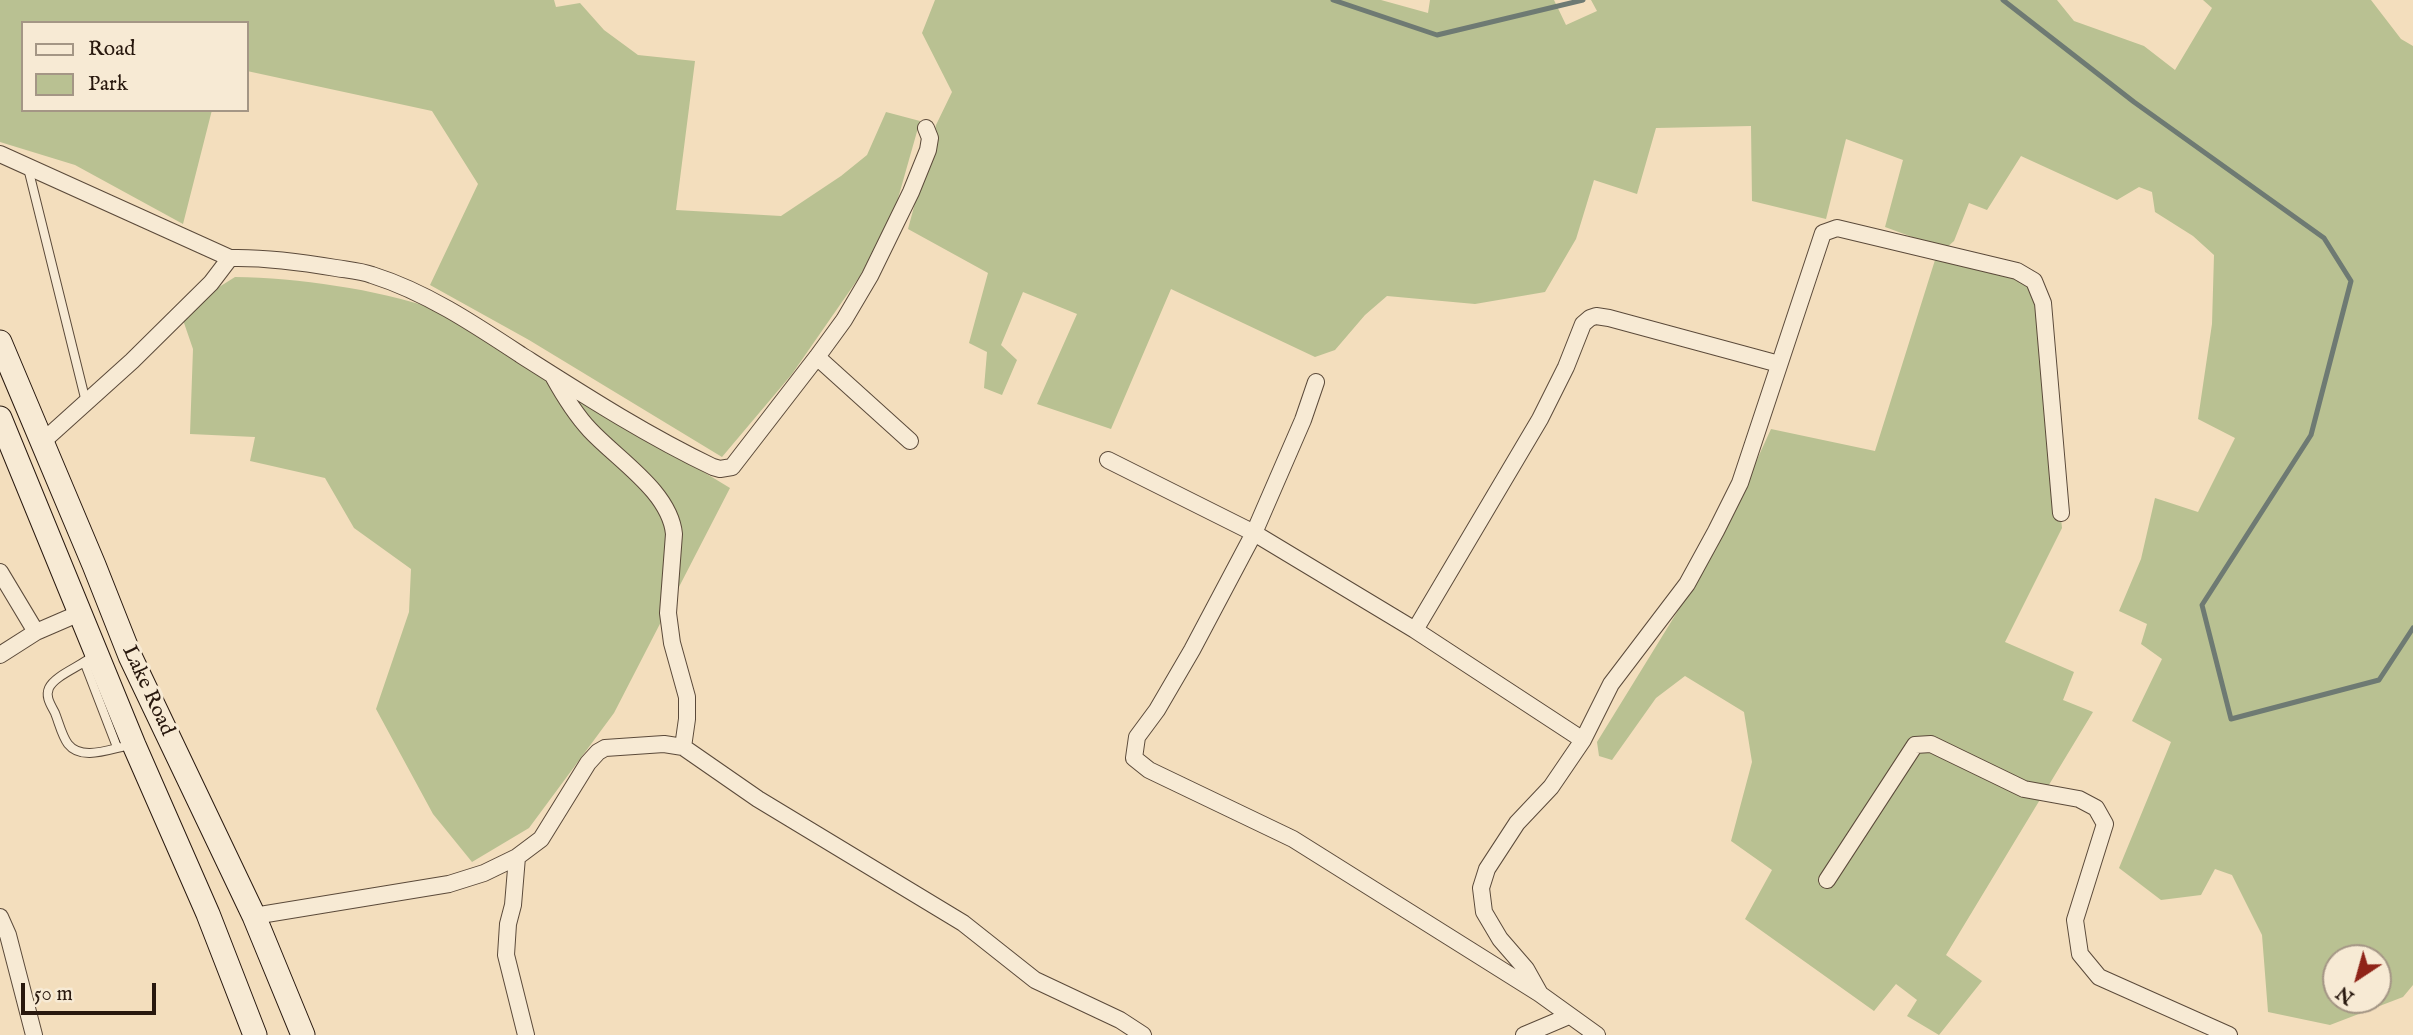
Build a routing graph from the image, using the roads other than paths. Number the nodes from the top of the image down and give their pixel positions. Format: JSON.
{"nodes":[{"id":1,"x":926,"y":128,"type":"dead end"},
{"id":2,"x":0,"y":154,"type":"edge"},
{"id":3,"x":28,"y":166,"type":"junction"},
{"id":4,"x":230,"y":258,"type":"junction"},
{"id":5,"x":0,"y":342,"type":"edge"},
{"id":6,"x":817,"y":357,"type":"junction"},
{"id":7,"x":1779,"y":364,"type":"junction"},
{"id":8,"x":552,"y":374,"type":"junction"},
{"id":9,"x":1315,"y":382,"type":"dead end"},
{"id":10,"x":86,"y":402,"type":"junction"},
{"id":11,"x":1,"y":426,"type":"edge"},
{"id":12,"x":910,"y":442,"type":"dead end"},
{"id":13,"x":41,"y":443,"type":"junction"},
{"id":14,"x":1108,"y":460,"type":"dead end"},
{"id":15,"x":2061,"y":513,"type":"dead end"},
{"id":16,"x":1254,"y":533,"type":"junction"},
{"id":17,"x":0,"y":572,"type":"edge"},
{"id":18,"x":80,"y":613,"type":"junction"},
{"id":19,"x":1415,"y":630,"type":"junction"},
{"id":20,"x":36,"y":632,"type":"junction"},
{"id":21,"x":0,"y":655,"type":"edge"},
{"id":22,"x":91,"y":658,"type":"junction"},
{"id":23,"x":1584,"y":740,"type":"junction"},
{"id":24,"x":126,"y":746,"type":"junction"},
{"id":25,"x":684,"y":747,"type":"junction"},
{"id":26,"x":517,"y":857,"type":"junction"},
{"id":27,"x":1827,"y":880,"type":"dead end"},
{"id":28,"x":254,"y":916,"type":"junction"},
{"id":29,"x":0,"y":917,"type":"edge"},
{"id":30,"x":1540,"y":994,"type":"junction"},
{"id":31,"x":1569,"y":1016,"type":"junction"},
{"id":32,"x":34,"y":1035,"type":"edge"},
{"id":33,"x":255,"y":1035,"type":"edge"},
{"id":34,"x":303,"y":1035,"type":"edge"},
{"id":35,"x":526,"y":1035,"type":"edge"},
{"id":36,"x":1143,"y":1035,"type":"edge"},
{"id":37,"x":1524,"y":1035,"type":"edge"},
{"id":38,"x":1597,"y":1035,"type":"edge"},
{"id":39,"x":2229,"y":1035,"type":"edge"}],
"edges":[{"from":1,"to":6,"type":"street"},
{"from":2,"to":3,"type":"street"},
{"from":3,"to":4,"type":"street"},
{"from":3,"to":10,"type":"lane"},
{"from":4,"to":8,"type":"street"},
{"from":4,"to":10,"type":"street"},
{"from":5,"to":13,"type":"main road","name":"Lake Road"},
{"from":6,"to":8,"type":"street"},
{"from":6,"to":12,"type":"street"},
{"from":7,"to":15,"type":"street"},
{"from":7,"to":19,"type":"street"},
{"from":7,"to":23,"type":"street"},
{"from":8,"to":25,"type":"street"},
{"from":9,"to":16,"type":"street"},
{"from":10,"to":13,"type":"street"},
{"from":11,"to":18,"type":"main road","name":"Lake Road"},
{"from":13,"to":28,"type":"main road","name":"Lake Road"},
{"from":14,"to":16,"type":"street"},
{"from":16,"to":19,"type":"street"},
{"from":16,"to":30,"type":"street"},
{"from":17,"to":20,"type":"street"},
{"from":18,"to":20,"type":"street"},
{"from":18,"to":22,"type":"main road","name":"Lake Road"},
{"from":19,"to":23,"type":"street"},
{"from":20,"to":21,"type":"street"},
{"from":22,"to":24,"type":"main road","name":"Lake Road"},
{"from":22,"to":24,"type":"lane"},
{"from":23,"to":30,"type":"street"},
{"from":24,"to":33,"type":"main road","name":"Lake Road"},
{"from":25,"to":26,"type":"street"},
{"from":25,"to":36,"type":"street"},
{"from":26,"to":28,"type":"street"},
{"from":26,"to":35,"type":"street"},
{"from":27,"to":39,"type":"street"},
{"from":28,"to":34,"type":"main road","name":"Lake Road"},
{"from":29,"to":32,"type":"street"},
{"from":30,"to":31,"type":"street"},
{"from":31,"to":37,"type":"street"},
{"from":31,"to":38,"type":"street"}]}
